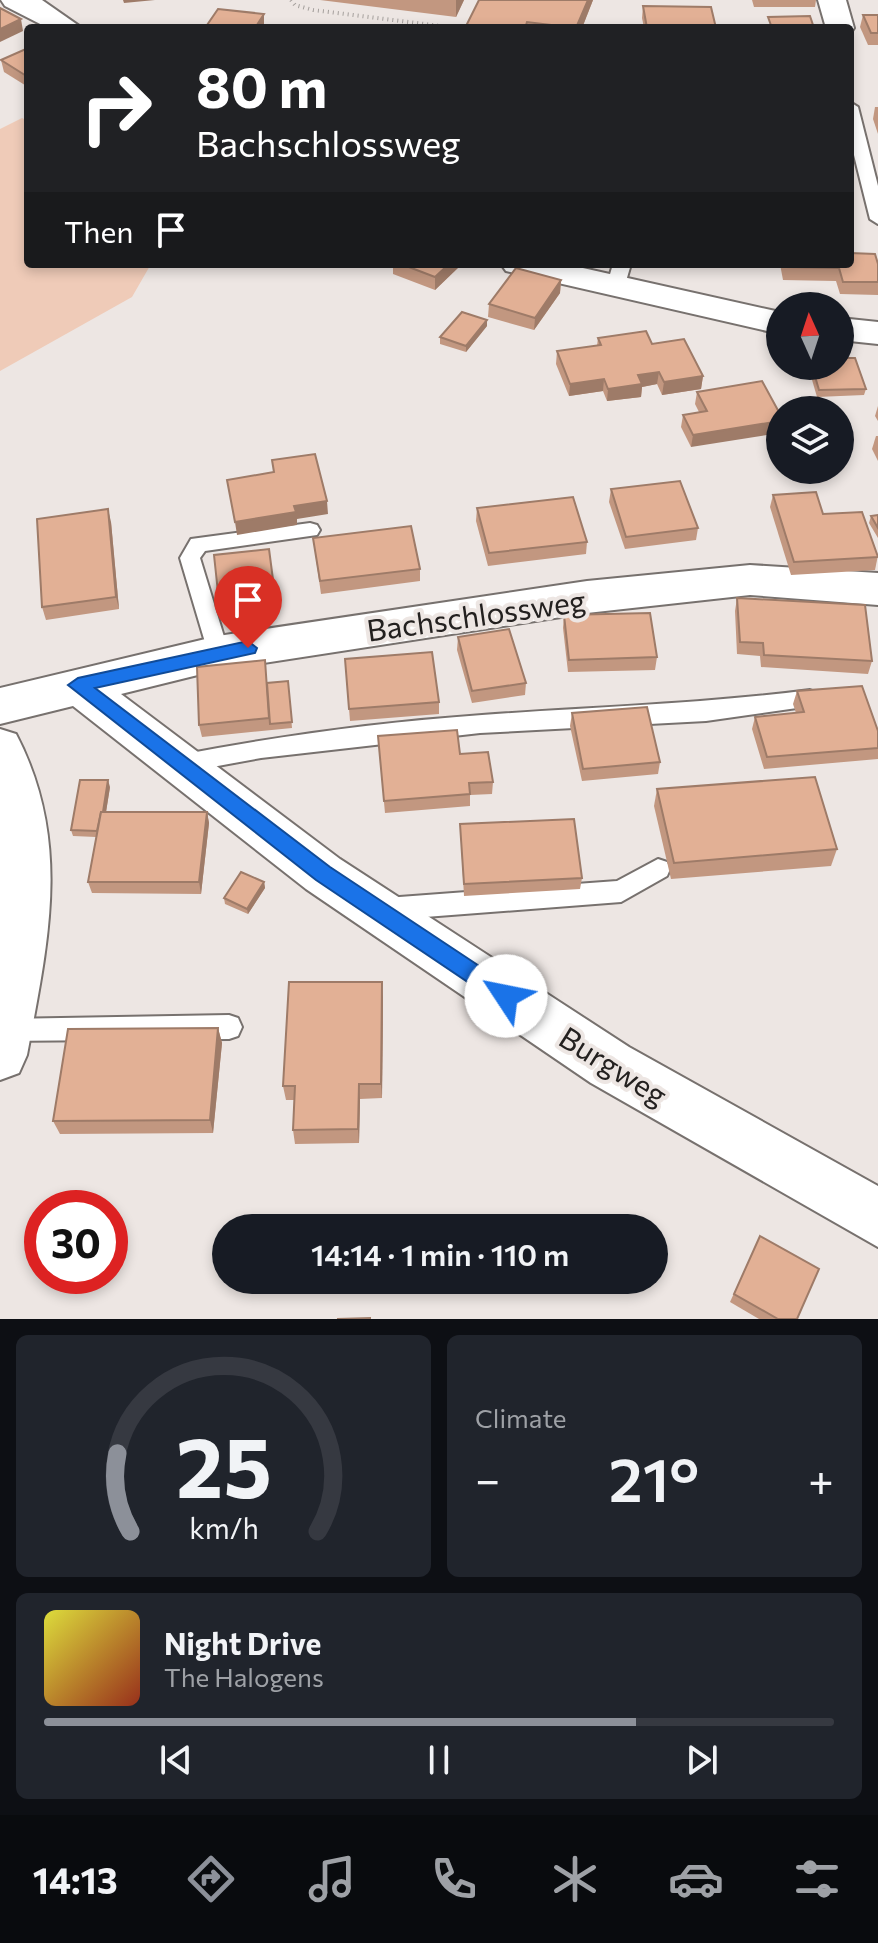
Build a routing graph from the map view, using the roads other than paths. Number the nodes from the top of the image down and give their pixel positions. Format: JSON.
{"nodes":[{"id":1,"x":15,"y":0,"type":"edge"},
{"id":2,"x":832,"y":0,"type":"edge"},
{"id":3,"x":61,"y":24,"type":"edge"},
{"id":4,"x":839,"y":24,"type":"edge"},
{"id":5,"x":854,"y":123,"type":"edge"},
{"id":6,"x":878,"y":219,"type":"edge"},
{"id":7,"x":552,"y":268,"type":"edge"},
{"id":8,"x":619,"y":276,"type":"edge"},
{"id":9,"x":766,"y":319,"type":"edge"},
{"id":10,"x":854,"y":330,"type":"edge"},
{"id":11,"x":878,"y":333,"type":"edge"},
{"id":12,"x":310,"y":530,"type":"dead end"},
{"id":13,"x":878,"y":589,"type":"edge"},
{"id":14,"x":218,"y":653,"type":"junction"},
{"id":15,"x":78,"y":685,"type":"junction"},
{"id":16,"x":810,"y":699,"type":"edge"},
{"id":17,"x":0,"y":706,"type":"edge"},
{"id":18,"x":4,"y":759,"type":"edge"},
{"id":19,"x":180,"y":764,"type":"junction"},
{"id":20,"x":658,"y":869,"type":"dead end"},
{"id":21,"x":377,"y":910,"type":"junction"},
{"id":22,"x":4,"y":1017,"type":"edge"},
{"id":23,"x":229,"y":1027,"type":"dead end"},
{"id":24,"x":878,"y":1218,"type":"edge"}],
"edges":[{"from":1,"to":3,"type":"street"},
{"from":2,"to":4,"type":"street"},
{"from":5,"to":6,"type":"lane"},
{"from":7,"to":8,"type":"street"},
{"from":8,"to":9,"type":"street"},
{"from":10,"to":11,"type":"street"},
{"from":12,"to":14,"type":"lane"},
{"from":13,"to":14,"type":"street","name":"Bachschlossweg"},
{"from":14,"to":15,"type":"street","name":"Bachschlossweg"},
{"from":15,"to":17,"type":"street"},
{"from":15,"to":19,"type":"street","name":"Burgweg"},
{"from":16,"to":19,"type":"lane"},
{"from":18,"to":22,"type":"street"},
{"from":19,"to":21,"type":"street","name":"Burgweg"},
{"from":20,"to":21,"type":"lane"},
{"from":21,"to":24,"type":"street","name":"Burgweg"},
{"from":22,"to":23,"type":"lane"}]}
